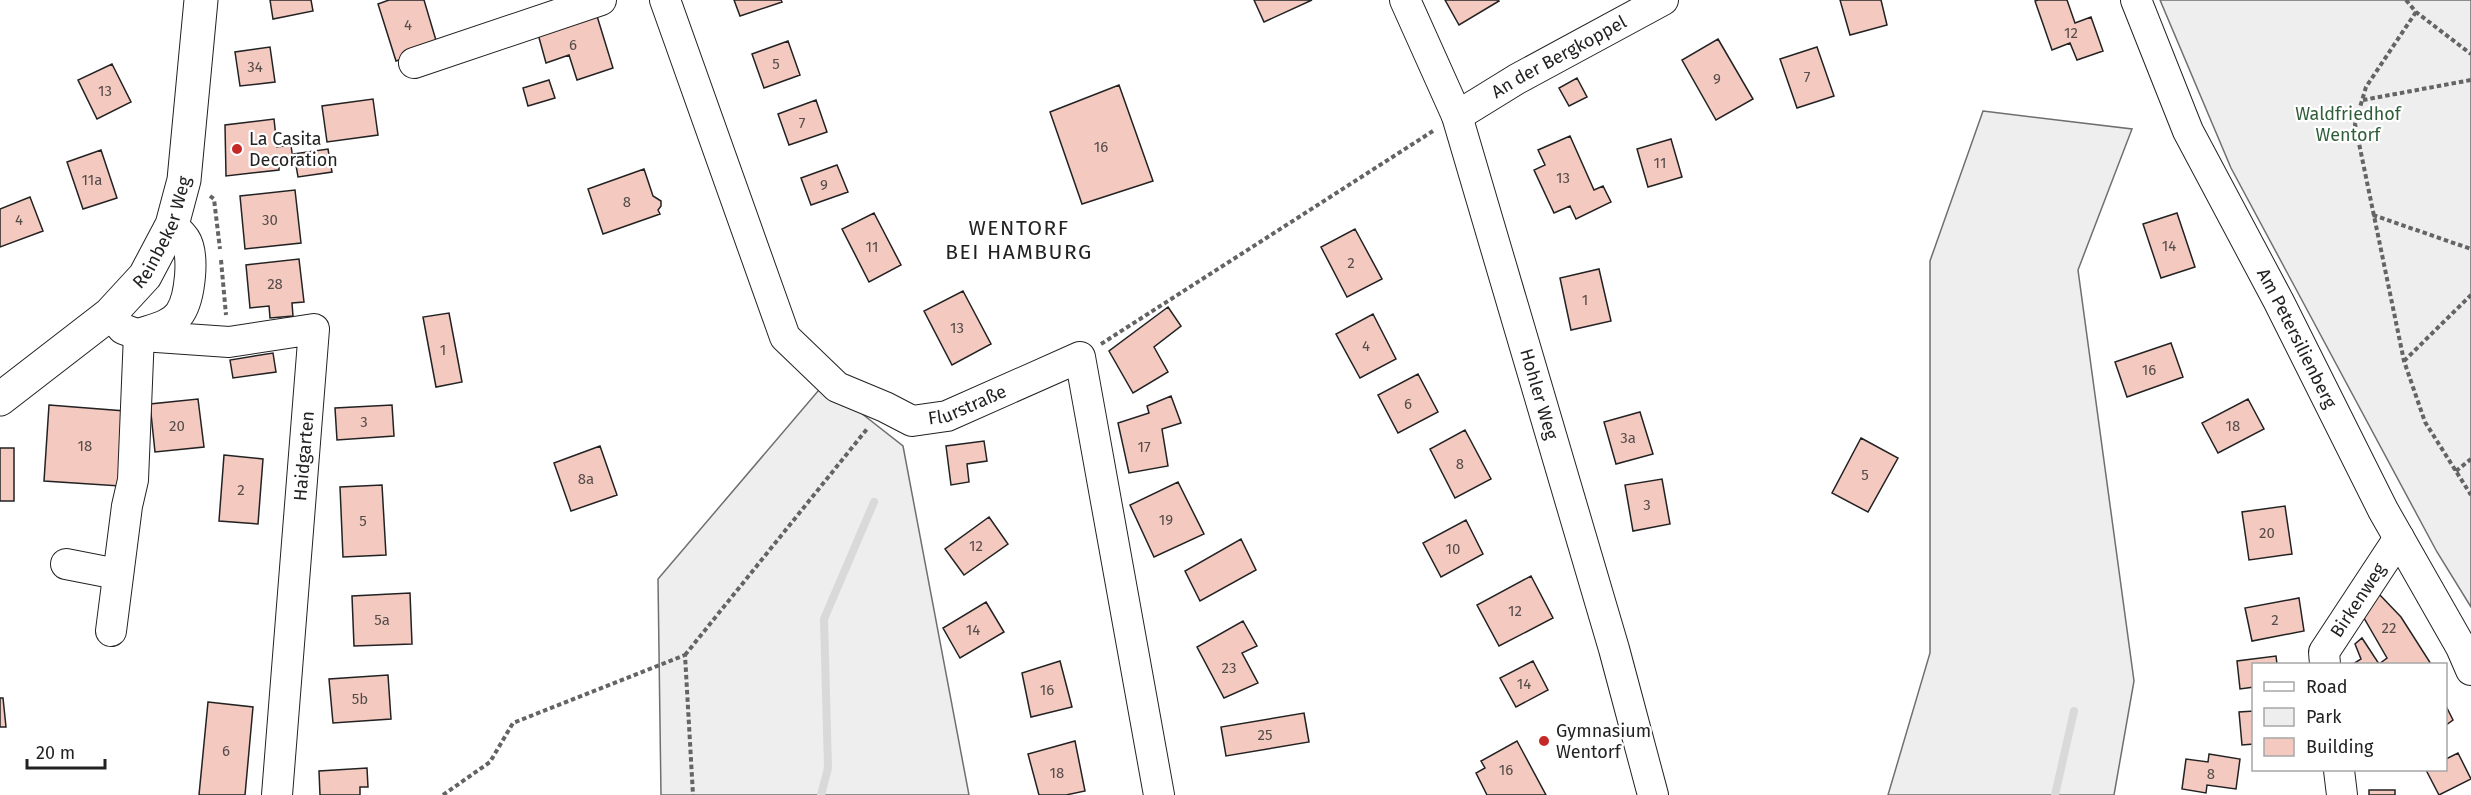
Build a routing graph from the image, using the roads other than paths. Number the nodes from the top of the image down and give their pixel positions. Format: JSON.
{"nodes":[{"id":1,"x":201,"y":0,"type":"edge"},
{"id":2,"x":601,"y":0,"type":"edge"},
{"id":3,"x":665,"y":0,"type":"edge"},
{"id":4,"x":1405,"y":0,"type":"edge"},
{"id":5,"x":1663,"y":0,"type":"edge"},
{"id":6,"x":2136,"y":0,"type":"edge"},
{"id":7,"x":414,"y":63,"type":"dead end"},
{"id":8,"x":1457,"y":116,"type":"junction"},
{"id":9,"x":172,"y":225,"type":"junction"},
{"id":10,"x":110,"y":314,"type":"junction"},
{"id":11,"x":139,"y":334,"type":"junction"},
{"id":12,"x":0,"y":399,"type":"edge"},
{"id":13,"x":2399,"y":538,"type":"junction"},
{"id":14,"x":66,"y":564,"type":"dead end"},
{"id":15,"x":117,"y":574,"type":"junction"},
{"id":16,"x":111,"y":631,"type":"dead end"},
{"id":17,"x":2325,"y":663,"type":"edge"},
{"id":18,"x":2471,"y":670,"type":"edge"},
{"id":19,"x":2339,"y":771,"type":"edge"},
{"id":20,"x":277,"y":795,"type":"edge"},
{"id":21,"x":1159,"y":795,"type":"edge"},
{"id":22,"x":1653,"y":795,"type":"edge"},
{"id":23,"x":2343,"y":795,"type":"edge"}],
"edges":[{"from":1,"to":9,"type":"main road","name":"Reinbeker Weg"},
{"from":2,"to":7,"type":"street"},
{"from":3,"to":21,"type":"street","name":"Flurstraße"},
{"from":4,"to":8,"type":"street","name":"Hohler Weg"},
{"from":5,"to":8,"type":"street","name":"An der Bergkoppel"},
{"from":6,"to":13,"type":"street","name":"Am Petersilienberg"},
{"from":8,"to":22,"type":"street","name":"Hohler Weg"},
{"from":9,"to":10,"type":"main road","name":"Reinbeker Weg"},
{"from":9,"to":11,"type":"street"},
{"from":10,"to":11,"type":"street","name":"Haidgarten"},
{"from":10,"to":12,"type":"main road","name":"Reinbeker Weg"},
{"from":11,"to":15,"type":"street"},
{"from":11,"to":20,"type":"street","name":"Haidgarten"},
{"from":13,"to":17,"type":"street","name":"Birkenweg"},
{"from":13,"to":18,"type":"street","name":"Am Petersilienberg"},
{"from":14,"to":15,"type":"street"},
{"from":15,"to":16,"type":"street"},
{"from":19,"to":23,"type":"street"}]}
